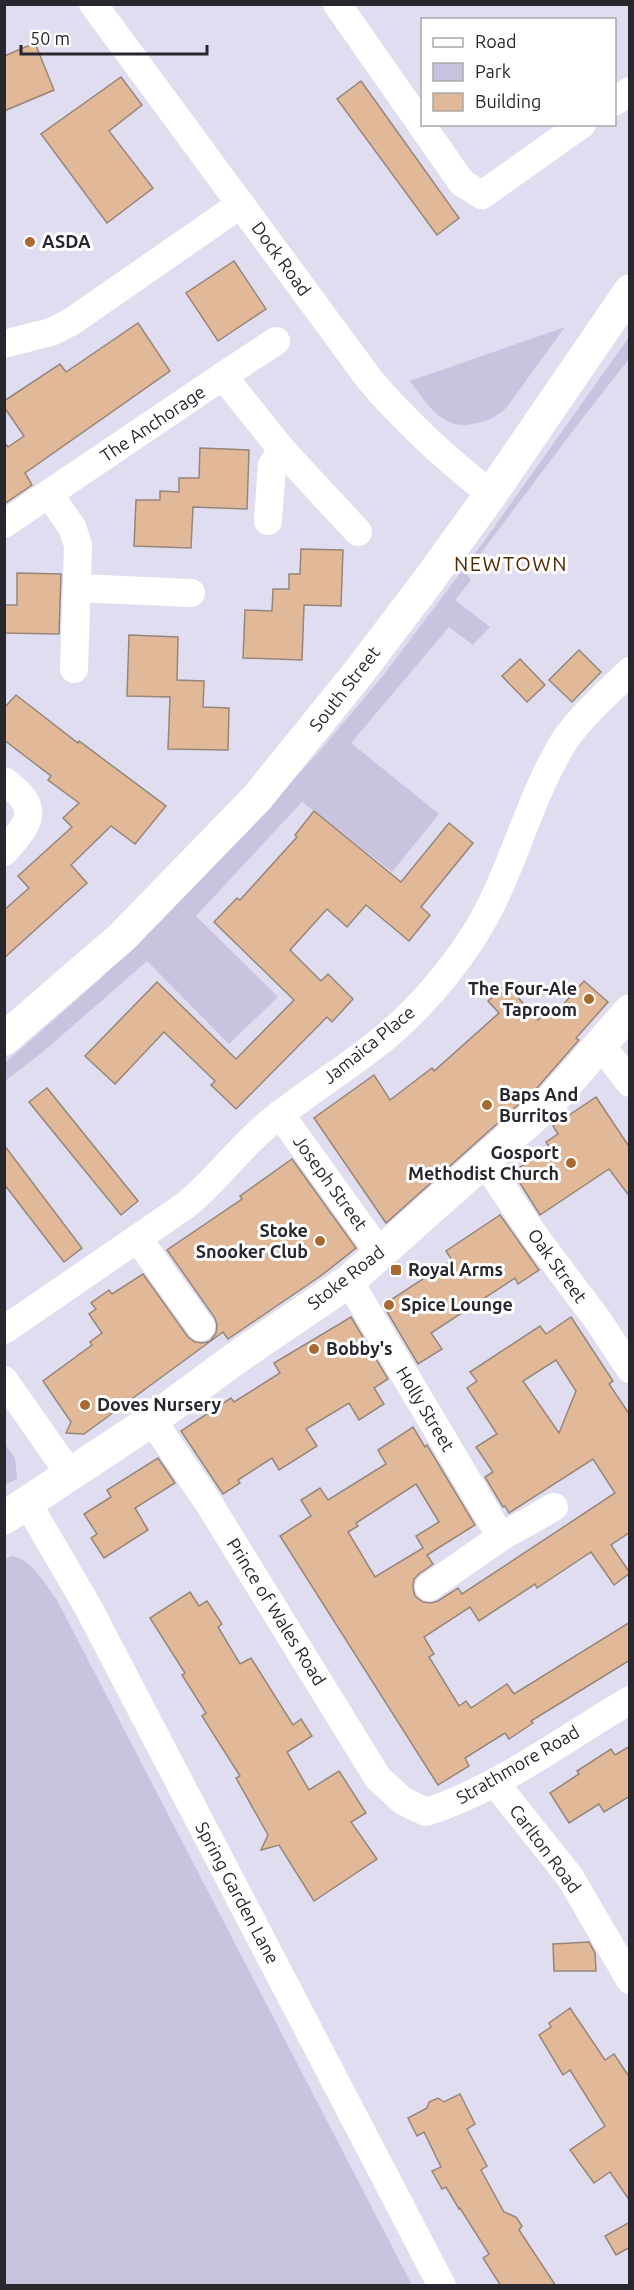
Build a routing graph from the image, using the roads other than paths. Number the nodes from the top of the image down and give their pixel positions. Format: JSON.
{"nodes":[{"id":1,"x":93,"y":4,"type":"edge"},
{"id":2,"x":337,"y":4,"type":"edge"},
{"id":3,"x":630,"y":91,"type":"edge"},
{"id":4,"x":616,"y":101,"type":"edge"},
{"id":5,"x":421,"y":124,"type":"edge"},
{"id":6,"x":422,"y":126,"type":"edge"},
{"id":7,"x":579,"y":126,"type":"edge"},
{"id":8,"x":242,"y":204,"type":"junction"},
{"id":9,"x":630,"y":291,"type":"edge"},
{"id":10,"x":276,"y":341,"type":"dead end"},
{"id":11,"x":4,"y":344,"type":"edge"},
{"id":12,"x":223,"y":376,"type":"junction"},
{"id":13,"x":282,"y":450,"type":"junction"},
{"id":14,"x":49,"y":494,"type":"junction"},
{"id":15,"x":491,"y":494,"type":"junction"},
{"id":16,"x":268,"y":521,"type":"dead end"},
{"id":17,"x":4,"y":524,"type":"edge"},
{"id":18,"x":358,"y":532,"type":"dead end"},
{"id":19,"x":76,"y":588,"type":"junction"},
{"id":20,"x":191,"y":593,"type":"dead end"},
{"id":21,"x":74,"y":669,"type":"dead end"},
{"id":22,"x":630,"y":671,"type":"edge"},
{"id":23,"x":4,"y":781,"type":"edge"},
{"id":24,"x":4,"y":852,"type":"edge"},
{"id":25,"x":630,"y":1011,"type":"edge"},
{"id":26,"x":4,"y":1039,"type":"edge"},
{"id":27,"x":599,"y":1047,"type":"junction"},
{"id":28,"x":630,"y":1083,"type":"edge"},
{"id":29,"x":280,"y":1114,"type":"junction"},
{"id":30,"x":485,"y":1162,"type":"junction"},
{"id":31,"x":138,"y":1239,"type":"junction"},
{"id":32,"x":379,"y":1252,"type":"junction"},
{"id":33,"x":349,"y":1281,"type":"junction"},
{"id":34,"x":201,"y":1327,"type":"dead end"},
{"id":35,"x":4,"y":1330,"type":"edge"},
{"id":36,"x":630,"y":1369,"type":"edge"},
{"id":37,"x":4,"y":1380,"type":"edge"},
{"id":38,"x":152,"y":1420,"type":"junction"},
{"id":39,"x":71,"y":1476,"type":"junction"},
{"id":40,"x":554,"y":1507,"type":"dead end"},
{"id":41,"x":16,"y":1511,"type":"edge"},
{"id":42,"x":501,"y":1537,"type":"junction"},
{"id":43,"x":429,"y":1587,"type":"dead end"},
{"id":44,"x":630,"y":1700,"type":"edge"},
{"id":45,"x":495,"y":1783,"type":"junction"},
{"id":46,"x":403,"y":1802,"type":"joint"},
{"id":47,"x":630,"y":1980,"type":"edge"},
{"id":48,"x":442,"y":2286,"type":"edge"}],
"edges":[{"from":1,"to":8,"type":"street","name":"Dock Road"},
{"from":2,"to":5,"type":"street"},
{"from":3,"to":4,"type":"street"},
{"from":6,"to":7,"type":"street"},
{"from":8,"to":11,"type":"street"},
{"from":8,"to":15,"type":"street","name":"Dock Road"},
{"from":9,"to":15,"type":"main road","name":"South Street"},
{"from":10,"to":12,"type":"street"},
{"from":12,"to":13,"type":"street","name":"The Anchorage"},
{"from":12,"to":14,"type":"street","name":"The Anchorage"},
{"from":13,"to":16,"type":"street"},
{"from":13,"to":18,"type":"street","name":"The Anchorage"},
{"from":14,"to":17,"type":"street","name":"The Anchorage"},
{"from":14,"to":19,"type":"street"},
{"from":15,"to":26,"type":"main road","name":"South Street"},
{"from":19,"to":20,"type":"street"},
{"from":19,"to":21,"type":"street"},
{"from":22,"to":29,"type":"street","name":"Jamaica Place"},
{"from":23,"to":24,"type":"street"},
{"from":25,"to":27,"type":"main road","name":"Stoke Road"},
{"from":27,"to":28,"type":"street"},
{"from":27,"to":30,"type":"main road","name":"Stoke Road"},
{"from":29,"to":31,"type":"street","name":"Jamaica Place"},
{"from":29,"to":32,"type":"street","name":"Joseph Street"},
{"from":30,"to":32,"type":"main road","name":"Stoke Road"},
{"from":30,"to":36,"type":"street","name":"Oak Street"},
{"from":31,"to":34,"type":"street"},
{"from":31,"to":35,"type":"street","name":"Jamaica Place"},
{"from":32,"to":33,"type":"main road","name":"Stoke Road"},
{"from":33,"to":38,"type":"main road","name":"Stoke Road"},
{"from":33,"to":42,"type":"street","name":"Holly Street"},
{"from":37,"to":39,"type":"street"},
{"from":38,"to":39,"type":"main road","name":"Stoke Road"},
{"from":38,"to":46,"type":"street","name":"Prince of Wales Road"},
{"from":39,"to":41,"type":"main road","name":"Stoke Road"},
{"from":40,"to":42,"type":"street"},
{"from":41,"to":48,"type":"street","name":"Spring Garden Lane"},
{"from":42,"to":43,"type":"street"},
{"from":44,"to":45,"type":"street","name":"Strathmore Road"},
{"from":45,"to":46,"type":"street","name":"Strathmore Road"},
{"from":45,"to":47,"type":"street","name":"Carlton Road"}]}
